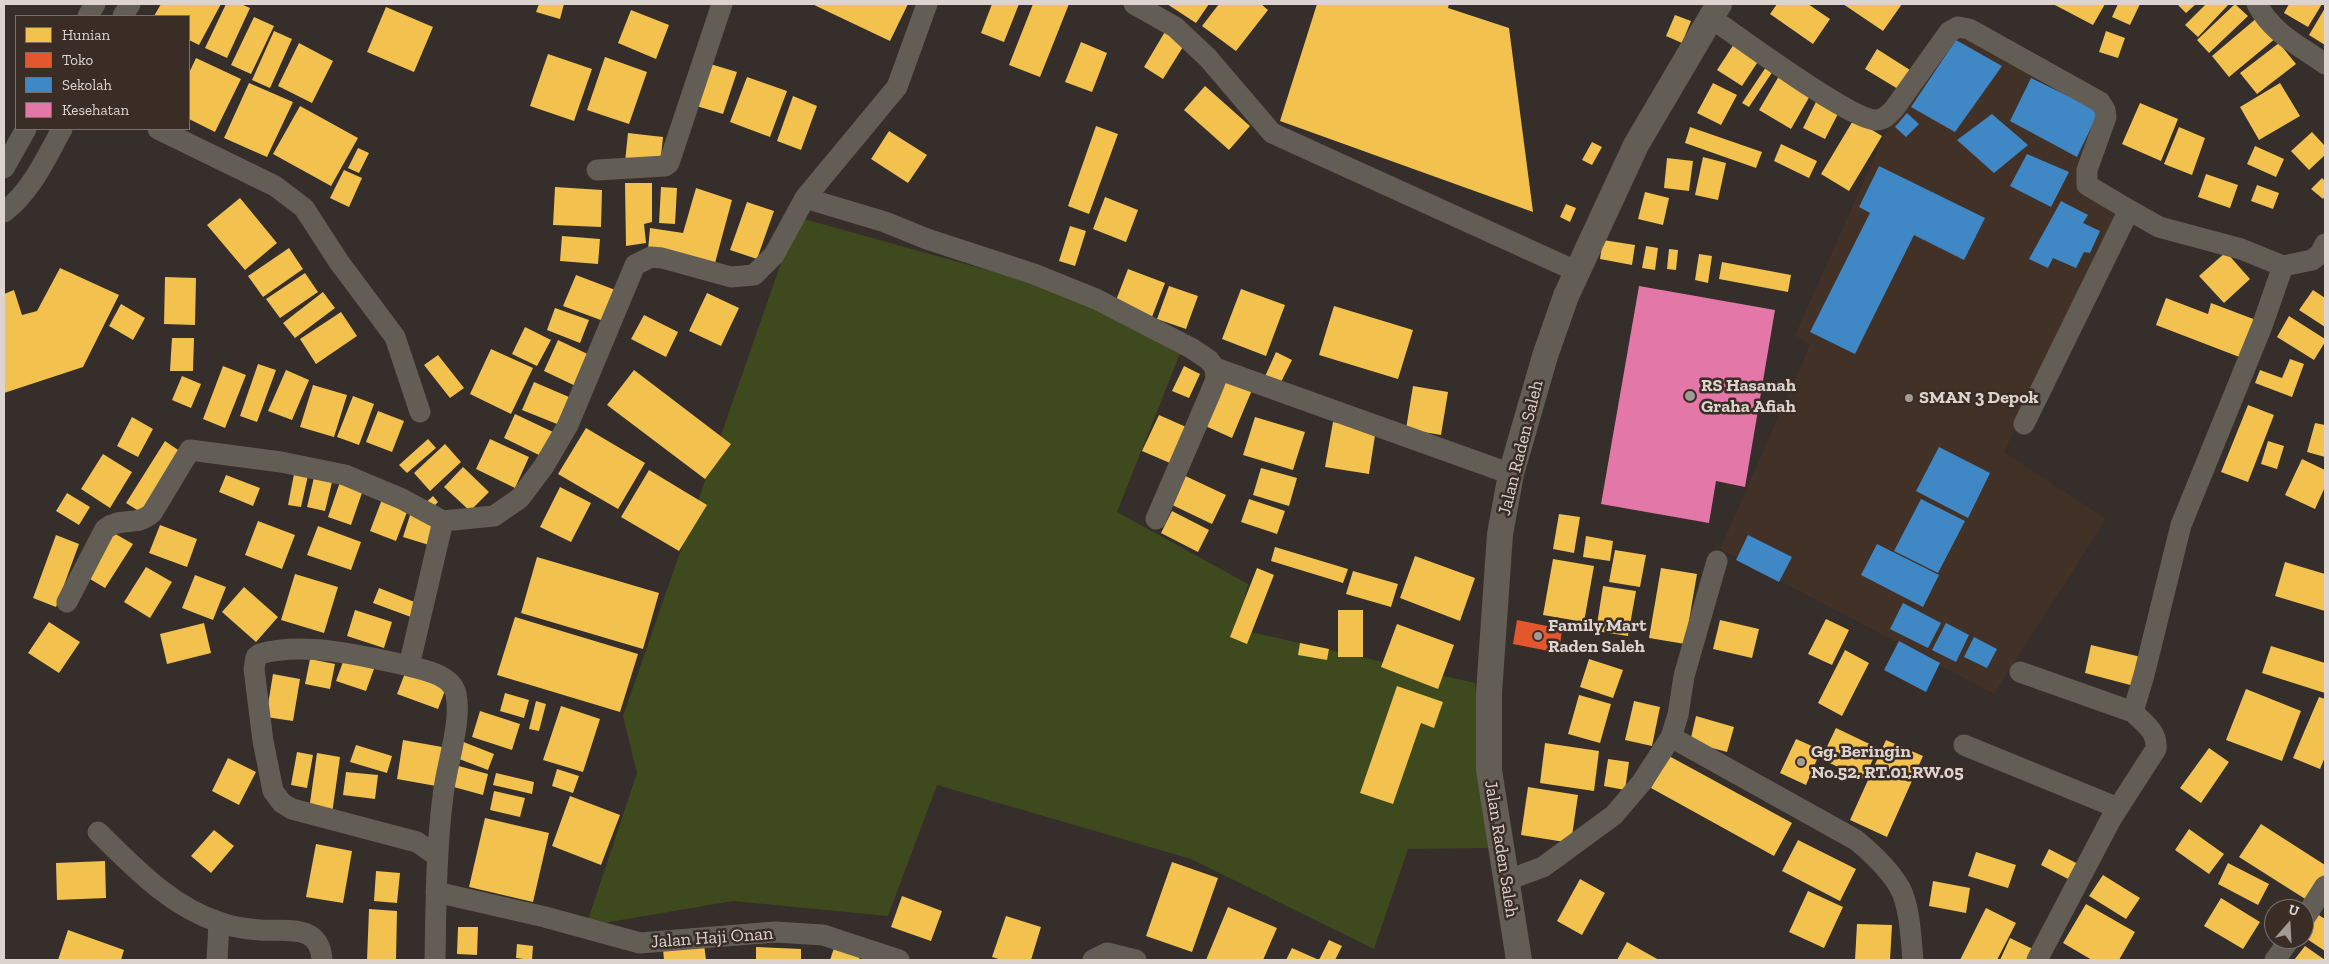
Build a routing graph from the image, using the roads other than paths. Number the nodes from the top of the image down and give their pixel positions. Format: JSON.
{"nodes":[{"id":1,"x":95,"y":4,"type":"edge"},
{"id":2,"x":130,"y":4,"type":"edge"},
{"id":3,"x":722,"y":4,"type":"edge"},
{"id":4,"x":927,"y":4,"type":"edge"},
{"id":5,"x":1134,"y":4,"type":"edge"},
{"id":6,"x":2257,"y":4,"type":"edge"},
{"id":7,"x":1715,"y":11,"type":"edge"},
{"id":8,"x":89,"y":15,"type":"edge"},
{"id":9,"x":124,"y":15,"type":"edge"},
{"id":10,"x":2325,"y":64,"type":"edge"},
{"id":11,"x":25,"y":130,"type":"edge"},
{"id":12,"x":61,"y":130,"type":"edge"},
{"id":13,"x":160,"y":130,"type":"edge"},
{"id":14,"x":4,"y":168,"type":"edge"},
{"id":15,"x":597,"y":170,"type":"dead end"},
{"id":16,"x":804,"y":198,"type":"junction"},
{"id":17,"x":4,"y":210,"type":"edge"},
{"id":18,"x":2129,"y":210,"type":"junction"},
{"id":19,"x":2325,"y":244,"type":"edge"},
{"id":20,"x":2283,"y":266,"type":"junction"},
{"id":21,"x":2319,"y":267,"type":"edge"},
{"id":22,"x":1578,"y":272,"type":"junction"},
{"id":23,"x":1216,"y":368,"type":"junction"},
{"id":24,"x":420,"y":412,"type":"dead end"},
{"id":25,"x":2024,"y":424,"type":"dead end"},
{"id":26,"x":1511,"y":474,"type":"junction"},
{"id":27,"x":1156,"y":519,"type":"dead end"},
{"id":28,"x":443,"y":521,"type":"junction"},
{"id":29,"x":1717,"y":561,"type":"dead end"},
{"id":30,"x":67,"y":602,"type":"dead end"},
{"id":31,"x":409,"y":666,"type":"junction"},
{"id":32,"x":2020,"y":672,"type":"dead end"},
{"id":33,"x":2133,"y":712,"type":"junction"},
{"id":34,"x":1671,"y":738,"type":"junction"},
{"id":35,"x":1964,"y":745,"type":"dead end"},
{"id":36,"x":2118,"y":808,"type":"junction"},
{"id":37,"x":98,"y":832,"type":"dead end"},
{"id":38,"x":437,"y":856,"type":"junction"},
{"id":39,"x":1505,"y":881,"type":"junction"},
{"id":40,"x":2325,"y":886,"type":"edge"},
{"id":41,"x":436,"y":892,"type":"junction"},
{"id":42,"x":2314,"y":903,"type":"edge"},
{"id":43,"x":219,"y":923,"type":"junction"},
{"id":44,"x":2283,"y":949,"type":"edge"},
{"id":45,"x":640,"y":952,"type":"edge"},
{"id":46,"x":1520,"y":959,"type":"edge"},
{"id":47,"x":217,"y":960,"type":"edge"},
{"id":48,"x":322,"y":960,"type":"edge"},
{"id":49,"x":435,"y":960,"type":"edge"},
{"id":50,"x":899,"y":960,"type":"edge"},
{"id":51,"x":1092,"y":960,"type":"edge"},
{"id":52,"x":1136,"y":960,"type":"edge"},
{"id":53,"x":1913,"y":960,"type":"edge"},
{"id":54,"x":2037,"y":960,"type":"edge"},
{"id":55,"x":2275,"y":960,"type":"edge"}],
"edges":[{"from":1,"to":8,"type":"street"},
{"from":2,"to":9,"type":"street"},
{"from":3,"to":15,"type":"street"},
{"from":4,"to":16,"type":"street"},
{"from":5,"to":22,"type":"street"},
{"from":6,"to":10,"type":"street"},
{"from":7,"to":18,"type":"street"},
{"from":7,"to":22,"type":"street","name":"Jalan Raden Saleh"},
{"from":11,"to":14,"type":"street"},
{"from":12,"to":17,"type":"street"},
{"from":13,"to":24,"type":"street"},
{"from":16,"to":23,"type":"street"},
{"from":16,"to":28,"type":"street"},
{"from":18,"to":20,"type":"street"},
{"from":18,"to":25,"type":"street"},
{"from":19,"to":21,"type":"street"},
{"from":20,"to":21,"type":"street"},
{"from":20,"to":33,"type":"street"},
{"from":22,"to":26,"type":"street","name":"Jalan Raden Saleh"},
{"from":23,"to":26,"type":"street"},
{"from":23,"to":27,"type":"street"},
{"from":26,"to":39,"type":"street","name":"Jalan Raden Saleh"},
{"from":28,"to":30,"type":"street"},
{"from":28,"to":31,"type":"street"},
{"from":29,"to":34,"type":"street"},
{"from":31,"to":38,"type":"street"},
{"from":31,"to":38,"type":"street"},
{"from":32,"to":33,"type":"street"},
{"from":33,"to":36,"type":"street"},
{"from":34,"to":39,"type":"street"},
{"from":34,"to":53,"type":"street"},
{"from":35,"to":36,"type":"street"},
{"from":36,"to":54,"type":"street"},
{"from":37,"to":43,"type":"street"},
{"from":38,"to":41,"type":"street"},
{"from":39,"to":46,"type":"street","name":"Jalan Raden Saleh"},
{"from":40,"to":42,"type":"street"},
{"from":41,"to":45,"type":"street","name":"Jalan Haji Onan"},
{"from":41,"to":49,"type":"street"},
{"from":43,"to":47,"type":"street"},
{"from":43,"to":48,"type":"street"},
{"from":44,"to":55,"type":"street"},
{"from":45,"to":50,"type":"street","name":"Jalan Haji Onan"},
{"from":51,"to":52,"type":"street"}]}
